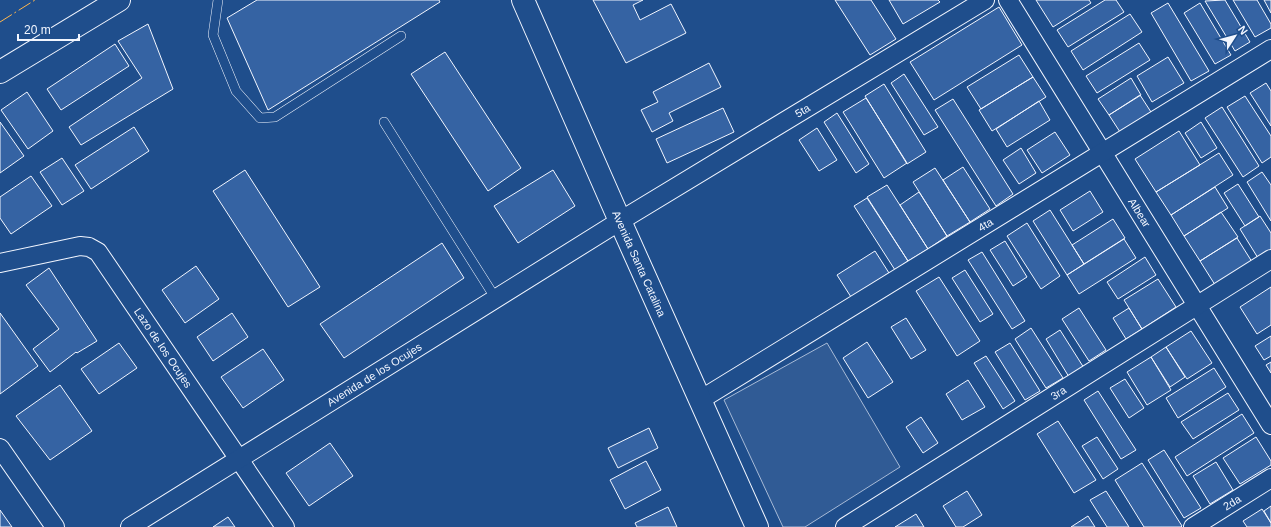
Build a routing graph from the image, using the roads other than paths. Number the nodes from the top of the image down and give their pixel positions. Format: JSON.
{"nodes":[{"id":1,"x":119,"y":0,"type":"edge"},
{"id":2,"x":218,"y":0,"type":"edge"},
{"id":3,"x":523,"y":0,"type":"edge"},
{"id":4,"x":984,"y":0,"type":"edge"},
{"id":5,"x":1008,"y":0,"type":"edge"},
{"id":6,"x":401,"y":36,"type":"dead end"},
{"id":7,"x":1271,"y":49,"type":"edge"},
{"id":8,"x":0,"y":72,"type":"edge"},
{"id":9,"x":384,"y":122,"type":"dead end"},
{"id":10,"x":1102,"y":152,"type":"junction"},
{"id":11,"x":620,"y":222,"type":"junction"},
{"id":12,"x":1271,"y":259,"type":"edge"},
{"id":13,"x":0,"y":263,"type":"edge"},
{"id":14,"x":496,"y":299,"type":"junction"},
{"id":15,"x":1197,"y":306,"type":"junction"},
{"id":16,"x":700,"y":400,"type":"junction"},
{"id":17,"x":1271,"y":425,"type":"edge"},
{"id":18,"x":0,"y":448,"type":"edge"},
{"id":19,"x":238,"y":459,"type":"junction"},
{"id":20,"x":1271,"y":478,"type":"edge"},
{"id":21,"x":55,"y":527,"type":"edge"},
{"id":22,"x":130,"y":527,"type":"edge"},
{"id":23,"x":285,"y":527,"type":"edge"},
{"id":24,"x":757,"y":527,"type":"edge"},
{"id":25,"x":845,"y":527,"type":"edge"},
{"id":26,"x":1193,"y":527,"type":"edge"}],
"edges":[{"from":1,"to":8,"type":"main road"},
{"from":2,"to":6,"type":"lane"},
{"from":3,"to":11,"type":"main road","name":"Avenida Santa Catalina"},
{"from":4,"to":11,"type":"street","name":"5ta"},
{"from":5,"to":10,"type":"street","name":"Albear"},
{"from":7,"to":10,"type":"street","name":"4ta"},
{"from":9,"to":14,"type":"lane"},
{"from":10,"to":15,"type":"street","name":"Albear"},
{"from":10,"to":16,"type":"street","name":"4ta"},
{"from":11,"to":14,"type":"street","name":"Avenida de los Ocujes"},
{"from":11,"to":16,"type":"main road","name":"Avenida Santa Catalina"},
{"from":12,"to":15,"type":"street","name":"3ra"},
{"from":13,"to":19,"type":"street","name":"Lazo de los Ocujes"},
{"from":14,"to":19,"type":"street","name":"Avenida de los Ocujes"},
{"from":15,"to":17,"type":"street","name":"Albear"},
{"from":15,"to":25,"type":"street","name":"3ra"},
{"from":16,"to":24,"type":"main road","name":"Avenida Santa Catalina"},
{"from":18,"to":21,"type":"street"},
{"from":19,"to":22,"type":"street","name":"Avenida de los Ocujes"},
{"from":19,"to":23,"type":"street","name":"Lazo de los Ocujes"},
{"from":20,"to":26,"type":"street","name":"2da"}]}
